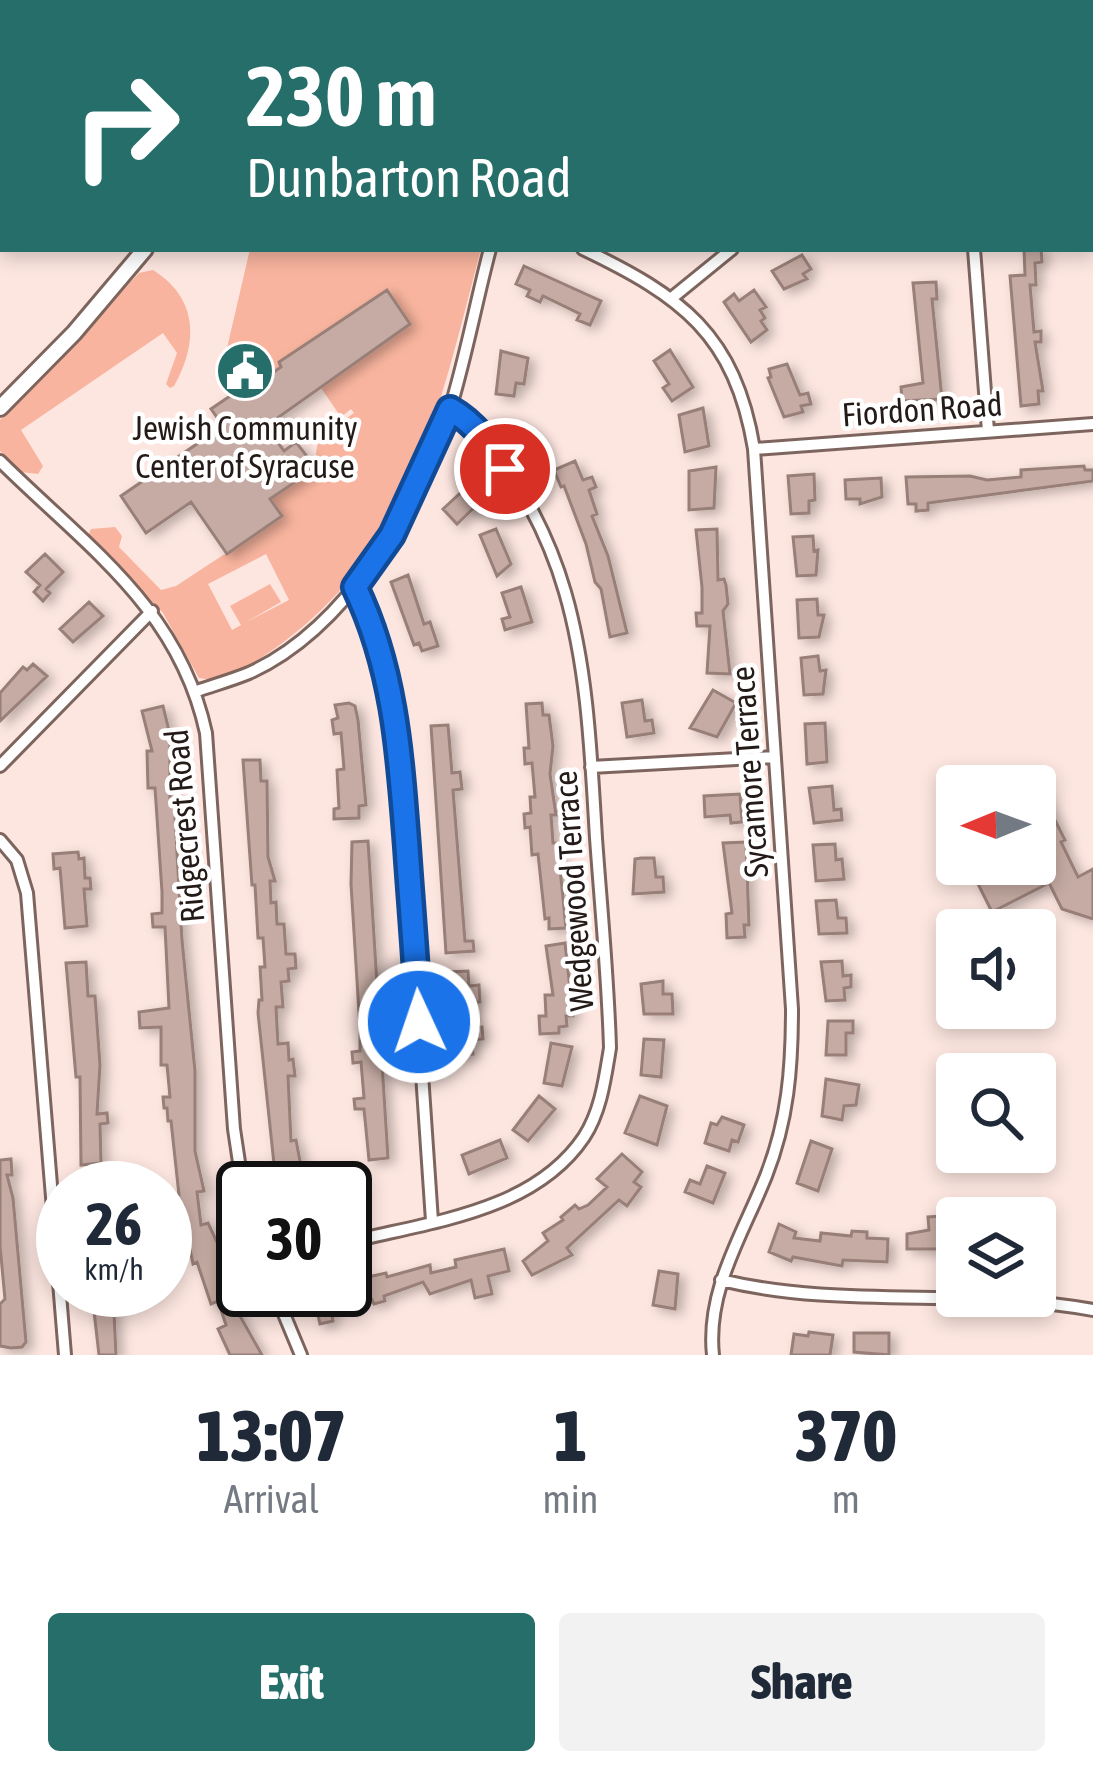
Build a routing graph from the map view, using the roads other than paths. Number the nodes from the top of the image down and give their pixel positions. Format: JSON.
{"nodes":[{"id":1,"x":140,"y":252,"type":"edge"},
{"id":2,"x":489,"y":252,"type":"edge"},
{"id":3,"x":589,"y":252,"type":"edge"},
{"id":4,"x":728,"y":252,"type":"edge"},
{"id":5,"x":974,"y":252,"type":"edge"},
{"id":6,"x":673,"y":297,"type":"junction"},
{"id":7,"x":0,"y":408,"type":"edge"},
{"id":8,"x":450,"y":409,"type":"junction"},
{"id":9,"x":1093,"y":424,"type":"edge"},
{"id":10,"x":988,"y":430,"type":"junction"},
{"id":11,"x":754,"y":449,"type":"junction"},
{"id":12,"x":0,"y":461,"type":"edge"},
{"id":13,"x":355,"y":587,"type":"junction"},
{"id":14,"x":152,"y":611,"type":"junction"},
{"id":15,"x":197,"y":691,"type":"junction"},
{"id":16,"x":775,"y":757,"type":"junction"},
{"id":17,"x":0,"y":766,"type":"edge"},
{"id":18,"x":591,"y":767,"type":"junction"},
{"id":19,"x":0,"y":840,"type":"edge"},
{"id":20,"x":239,"y":1161,"type":"edge"},
{"id":21,"x":432,"y":1221,"type":"junction"},
{"id":22,"x":372,"y":1236,"type":"edge"},
{"id":23,"x":722,"y":1280,"type":"junction"},
{"id":24,"x":1093,"y":1310,"type":"edge"},
{"id":25,"x":285,"y":1317,"type":"edge"},
{"id":26,"x":65,"y":1355,"type":"edge"},
{"id":27,"x":301,"y":1355,"type":"edge"},
{"id":28,"x":713,"y":1355,"type":"edge"}],
"edges":[{"from":1,"to":7,"type":"street"},
{"from":2,"to":8,"type":"street"},
{"from":3,"to":6,"type":"street","name":"Sycamore Terrace"},
{"from":4,"to":6,"type":"street"},
{"from":5,"to":10,"type":"street"},
{"from":6,"to":11,"type":"street","name":"Sycamore Terrace"},
{"from":8,"to":13,"type":"street"},
{"from":8,"to":18,"type":"street","name":"Wedgewood Terrace"},
{"from":9,"to":10,"type":"street","name":"Fiordon Road"},
{"from":10,"to":11,"type":"street","name":"Fiordon Road"},
{"from":11,"to":16,"type":"street","name":"Sycamore Terrace"},
{"from":12,"to":14,"type":"street","name":"Ridgecrest Road"},
{"from":13,"to":15,"type":"street"},
{"from":13,"to":21,"type":"street"},
{"from":14,"to":15,"type":"street","name":"Ridgecrest Road"},
{"from":14,"to":17,"type":"street"},
{"from":15,"to":20,"type":"street","name":"Ridgecrest Road"},
{"from":16,"to":18,"type":"street"},
{"from":16,"to":23,"type":"street","name":"Sycamore Terrace"},
{"from":18,"to":21,"type":"street","name":"Wedgewood Terrace"},
{"from":19,"to":26,"type":"street"},
{"from":21,"to":22,"type":"street","name":"Wedgewood Terrace"},
{"from":23,"to":24,"type":"street"},
{"from":23,"to":28,"type":"street","name":"Sycamore Terrace"},
{"from":25,"to":27,"type":"street"}]}
